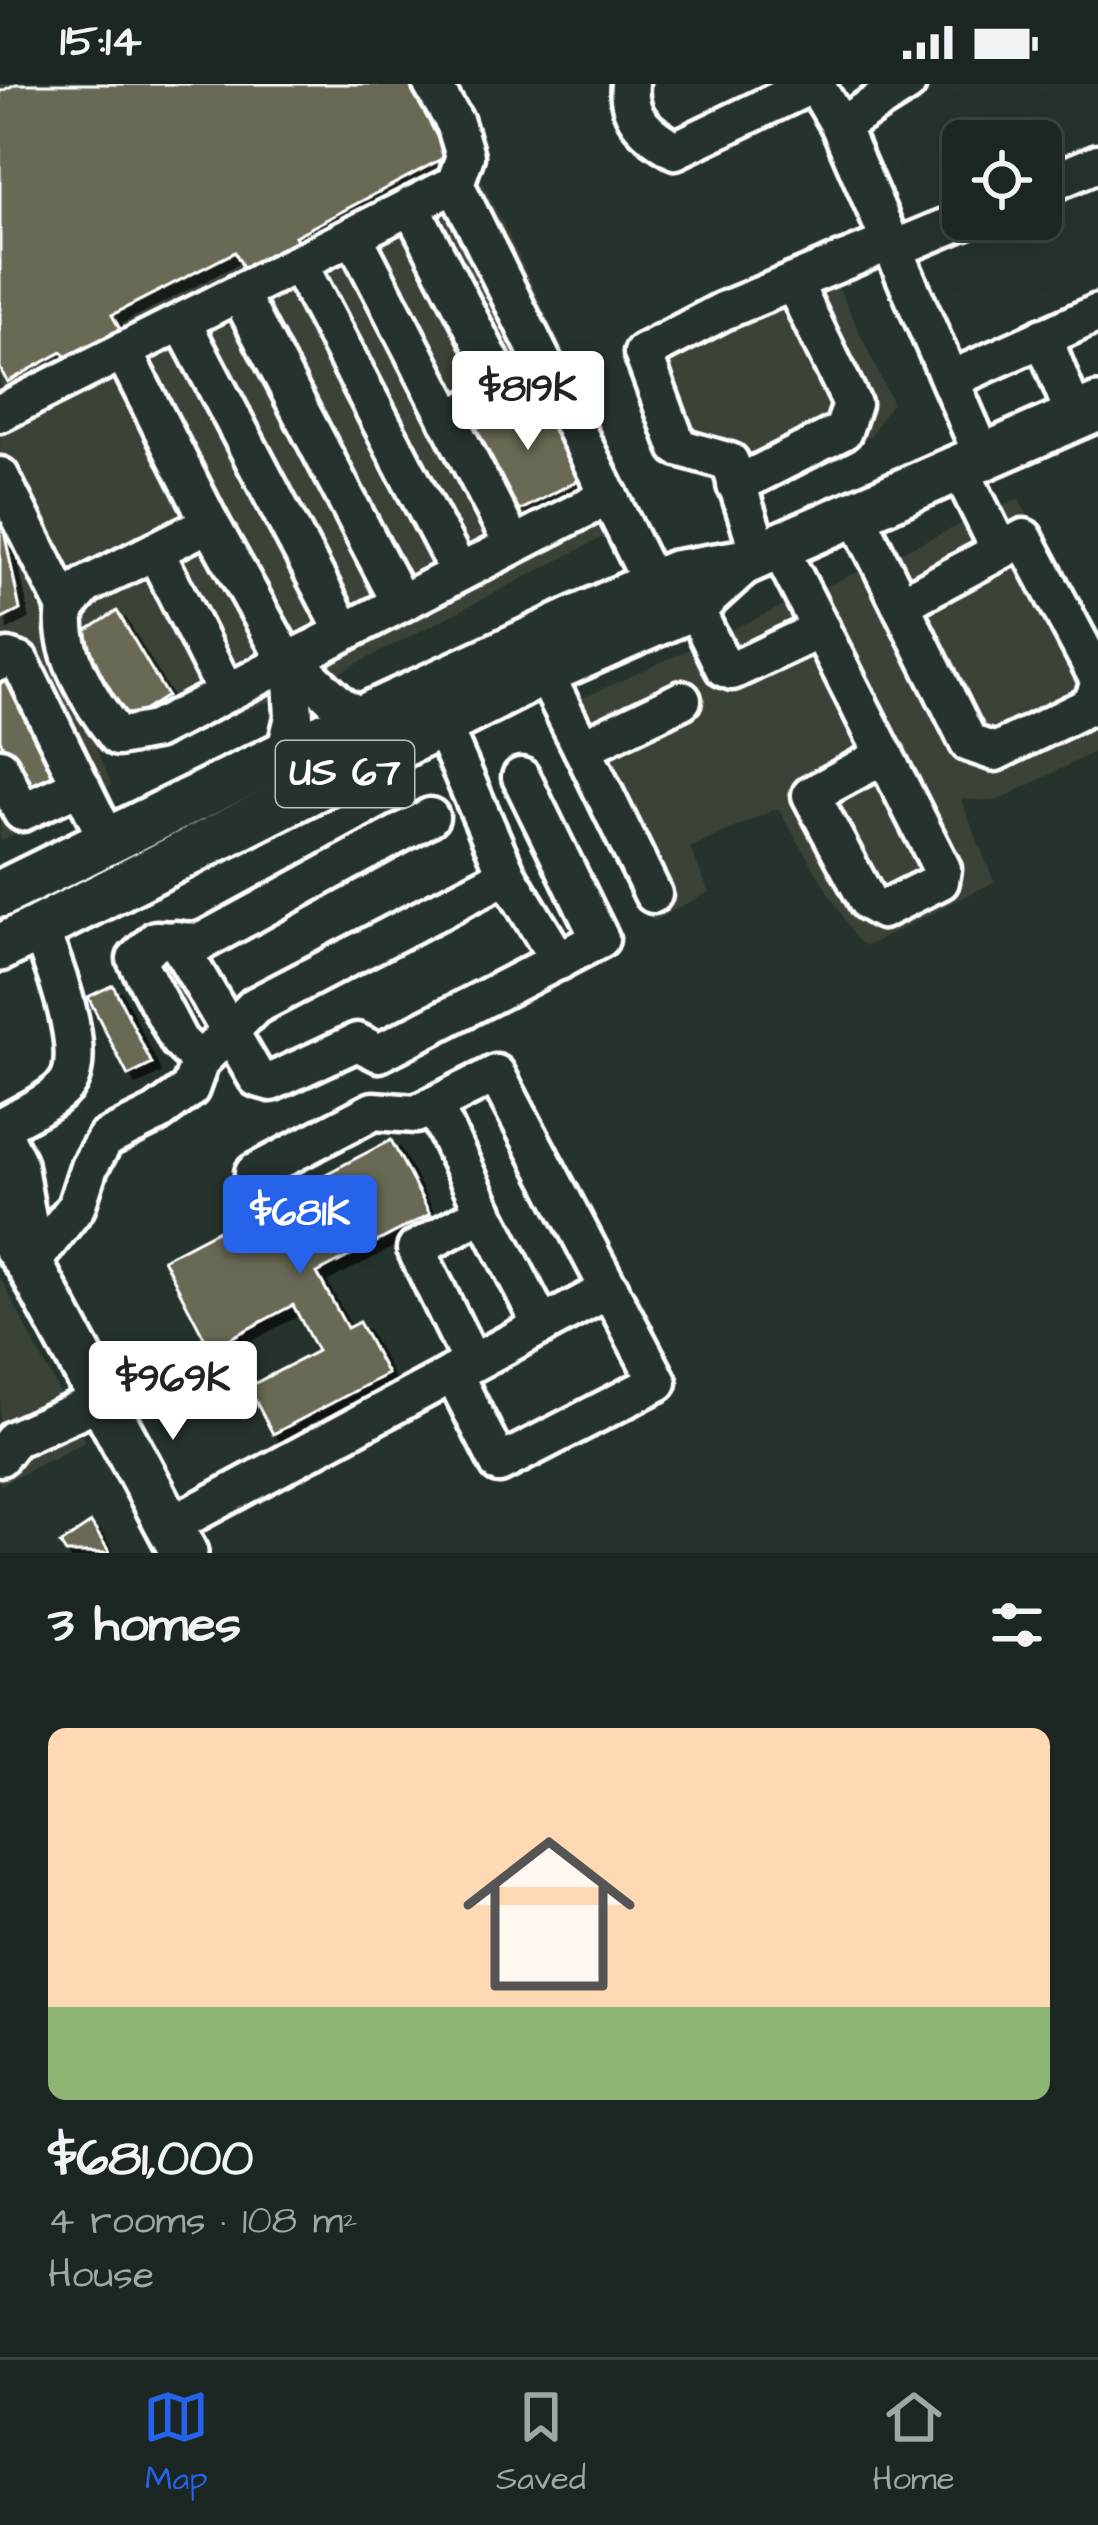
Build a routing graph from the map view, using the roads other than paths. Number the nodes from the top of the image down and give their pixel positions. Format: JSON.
{"nodes":[{"id":1,"x":433,"y":84,"type":"edge"},
{"id":2,"x":630,"y":84,"type":"edge"},
{"id":3,"x":814,"y":84,"type":"edge"},
{"id":4,"x":907,"y":84,"type":"edge"},
{"id":5,"x":840,"y":125,"type":"junction"},
{"id":6,"x":1098,"y":163,"type":"edge"},
{"id":7,"x":1062,"y":178,"type":"edge"},
{"id":8,"x":455,"y":184,"type":"junction"},
{"id":9,"x":411,"y":206,"type":"junction"},
{"id":10,"x":942,"y":228,"type":"edge"},
{"id":11,"x":353,"y":235,"type":"junction"},
{"id":12,"x":892,"y":246,"type":"junction"},
{"id":13,"x":298,"y":263,"type":"junction"},
{"id":14,"x":793,"y":282,"type":"junction"},
{"id":15,"x":239,"y":293,"type":"junction"},
{"id":16,"x":1098,"y":313,"type":"edge"},
{"id":17,"x":182,"y":322,"type":"junction"},
{"id":18,"x":1043,"y":337,"type":"junction"},
{"id":19,"x":123,"y":351,"type":"junction"},
{"id":20,"x":545,"y":367,"type":"junction"},
{"id":21,"x":950,"y":380,"type":"junction"},
{"id":22,"x":505,"y":389,"type":"junction"},
{"id":23,"x":1087,"y":412,"type":"edge"},
{"id":24,"x":0,"y":413,"type":"edge"},
{"id":25,"x":448,"y":420,"type":"junction"},
{"id":26,"x":972,"y":464,"type":"junction"},
{"id":27,"x":0,"y":476,"type":"edge"},
{"id":28,"x":736,"y":485,"type":"junction"},
{"id":29,"x":609,"y":496,"type":"junction"},
{"id":30,"x":856,"y":514,"type":"junction"},
{"id":31,"x":210,"y":524,"type":"junction"},
{"id":32,"x":513,"y":545,"type":"junction"},
{"id":33,"x":1000,"y":550,"type":"junction"},
{"id":34,"x":155,"y":551,"type":"junction"},
{"id":35,"x":760,"y":555,"type":"junction"},
{"id":36,"x":460,"y":572,"type":"junction"},
{"id":37,"x":652,"y":584,"type":"junction"},
{"id":38,"x":400,"y":602,"type":"junction"},
{"id":39,"x":901,"y":604,"type":"junction"},
{"id":40,"x":694,"y":606,"type":"junction"},
{"id":41,"x":65,"y":614,"type":"junction"},
{"id":42,"x":820,"y":629,"type":"junction"},
{"id":43,"x":344,"y":631,"type":"junction"},
{"id":44,"x":289,"y":659,"type":"junction"},
{"id":45,"x":4,"y":660,"type":"edge"},
{"id":46,"x":544,"y":672,"type":"junction"},
{"id":47,"x":1098,"y":678,"type":"edge"},
{"id":48,"x":1098,"y":688,"type":"edge"},
{"id":49,"x":224,"y":691,"type":"junction"},
{"id":50,"x":682,"y":700,"type":"dead end"},
{"id":51,"x":362,"y":718,"type":"junction"},
{"id":52,"x":441,"y":723,"type":"junction"},
{"id":53,"x":582,"y":748,"type":"junction"},
{"id":54,"x":285,"y":754,"type":"junction"},
{"id":55,"x":885,"y":755,"type":"dead end"},
{"id":56,"x":0,"y":767,"type":"edge"},
{"id":57,"x":520,"y":777,"type":"dead end"},
{"id":58,"x":81,"y":785,"type":"junction"},
{"id":59,"x":430,"y":817,"type":"dead end"},
{"id":60,"x":108,"y":841,"type":"junction"},
{"id":61,"x":508,"y":875,"type":"junction"},
{"id":62,"x":3,"y":885,"type":"edge"},
{"id":63,"x":653,"y":894,"type":"dead end"},
{"id":64,"x":20,"y":938,"type":"edge"},
{"id":65,"x":176,"y":940,"type":"junction"},
{"id":66,"x":559,"y":961,"type":"junction"},
{"id":67,"x":229,"y":1032,"type":"junction"},
{"id":68,"x":200,"y":1061,"type":"junction"},
{"id":69,"x":434,"y":1105,"type":"junction"},
{"id":70,"x":0,"y":1127,"type":"edge"},
{"id":71,"x":0,"y":1137,"type":"edge"},
{"id":72,"x":254,"y":1173,"type":"dead end"},
{"id":73,"x":484,"y":1212,"type":"junction"},
{"id":74,"x":0,"y":1222,"type":"edge"},
{"id":75,"x":31,"y":1265,"type":"junction"},
{"id":76,"x":610,"y":1289,"type":"junction"},
{"id":77,"x":542,"y":1326,"type":"junction"},
{"id":78,"x":463,"y":1368,"type":"junction"},
{"id":79,"x":103,"y":1399,"type":"junction"},
{"id":80,"x":5,"y":1436,"type":"edge"},
{"id":81,"x":177,"y":1539,"type":"edge"}],
"edges":[{"from":1,"to":8,"type":"street"},
{"from":2,"to":3,"type":"street"},
{"from":3,"to":5,"type":"street"},
{"from":4,"to":5,"type":"street"},
{"from":5,"to":12,"type":"street"},
{"from":6,"to":7,"type":"street"},
{"from":8,"to":9,"type":"street"},
{"from":8,"to":20,"type":"street"},
{"from":9,"to":11,"type":"street"},
{"from":9,"to":22,"type":"street"},
{"from":10,"to":12,"type":"street"},
{"from":11,"to":13,"type":"street"},
{"from":11,"to":25,"type":"street"},
{"from":12,"to":14,"type":"street"},
{"from":12,"to":21,"type":"street"},
{"from":13,"to":15,"type":"street"},
{"from":13,"to":36,"type":"street"},
{"from":14,"to":28,"type":"street"},
{"from":14,"to":28,"type":"street"},
{"from":15,"to":17,"type":"street"},
{"from":15,"to":38,"type":"street"},
{"from":16,"to":18,"type":"street"},
{"from":17,"to":19,"type":"street"},
{"from":17,"to":43,"type":"street"},
{"from":18,"to":21,"type":"street"},
{"from":18,"to":23,"type":"street"},
{"from":19,"to":24,"type":"street"},
{"from":19,"to":31,"type":"street"},
{"from":20,"to":22,"type":"street"},
{"from":20,"to":29,"type":"street"},
{"from":21,"to":26,"type":"street"},
{"from":22,"to":25,"type":"street"},
{"from":23,"to":26,"type":"main road","number":"US 67"},
{"from":25,"to":32,"type":"street"},
{"from":26,"to":30,"type":"main road","number":"US 67"},
{"from":26,"to":33,"type":"street"},
{"from":27,"to":41,"type":"street"},
{"from":28,"to":35,"type":"street"},
{"from":29,"to":32,"type":"street"},
{"from":29,"to":37,"type":"street"},
{"from":30,"to":35,"type":"main road","number":"US 67"},
{"from":30,"to":39,"type":"street"},
{"from":31,"to":34,"type":"street"},
{"from":31,"to":44,"type":"street"},
{"from":32,"to":36,"type":"street"},
{"from":33,"to":39,"type":"street"},
{"from":33,"to":47,"type":"street"},
{"from":34,"to":41,"type":"street"},
{"from":34,"to":49,"type":"street"},
{"from":35,"to":37,"type":"main road","number":"US 67"},
{"from":35,"to":40,"type":"main road","number":"US 67"},
{"from":35,"to":42,"type":"street"},
{"from":36,"to":38,"type":"street"},
{"from":37,"to":51,"type":"main road","number":"US 67"},
{"from":38,"to":43,"type":"street"},
{"from":39,"to":48,"type":"street"},
{"from":40,"to":42,"type":"street"},
{"from":40,"to":46,"type":"main road","number":"US 67"},
{"from":41,"to":45,"type":"street"},
{"from":41,"to":49,"type":"street"},
{"from":42,"to":55,"type":"street"},
{"from":43,"to":44,"type":"street"},
{"from":44,"to":49,"type":"street"},
{"from":44,"to":51,"type":"street"},
{"from":44,"to":54,"type":"street"},
{"from":45,"to":58,"type":"street"},
{"from":46,"to":52,"type":"main road","number":"US 67"},
{"from":46,"to":53,"type":"street"},
{"from":50,"to":53,"type":"street"},
{"from":51,"to":54,"type":"main road","number":"US 67"},
{"from":52,"to":61,"type":"street"},
{"from":52,"to":64,"type":"main road","number":"US 67"},
{"from":53,"to":63,"type":"street"},
{"from":54,"to":60,"type":"main road","number":"US 67"},
{"from":56,"to":58,"type":"street"},
{"from":57,"to":66,"type":"street"},
{"from":58,"to":60,"type":"street"},
{"from":59,"to":65,"type":"street"},
{"from":60,"to":62,"type":"main road","number":"US 67"},
{"from":61,"to":66,"type":"street"},
{"from":61,"to":67,"type":"street"},
{"from":64,"to":70,"type":"street"},
{"from":65,"to":67,"type":"street"},
{"from":65,"to":68,"type":"street"},
{"from":66,"to":67,"type":"street"},
{"from":67,"to":68,"type":"street"},
{"from":68,"to":75,"type":"street"},
{"from":69,"to":72,"type":"street"},
{"from":69,"to":73,"type":"street"},
{"from":69,"to":76,"type":"street"},
{"from":71,"to":75,"type":"main road"},
{"from":73,"to":77,"type":"street"},
{"from":73,"to":78,"type":"street"},
{"from":74,"to":75,"type":"main road"},
{"from":75,"to":79,"type":"main road"},
{"from":76,"to":77,"type":"street"},
{"from":76,"to":78,"type":"street"},
{"from":77,"to":78,"type":"street"},
{"from":78,"to":81,"type":"street"},
{"from":79,"to":80,"type":"street"},
{"from":79,"to":81,"type":"main road"}]}
